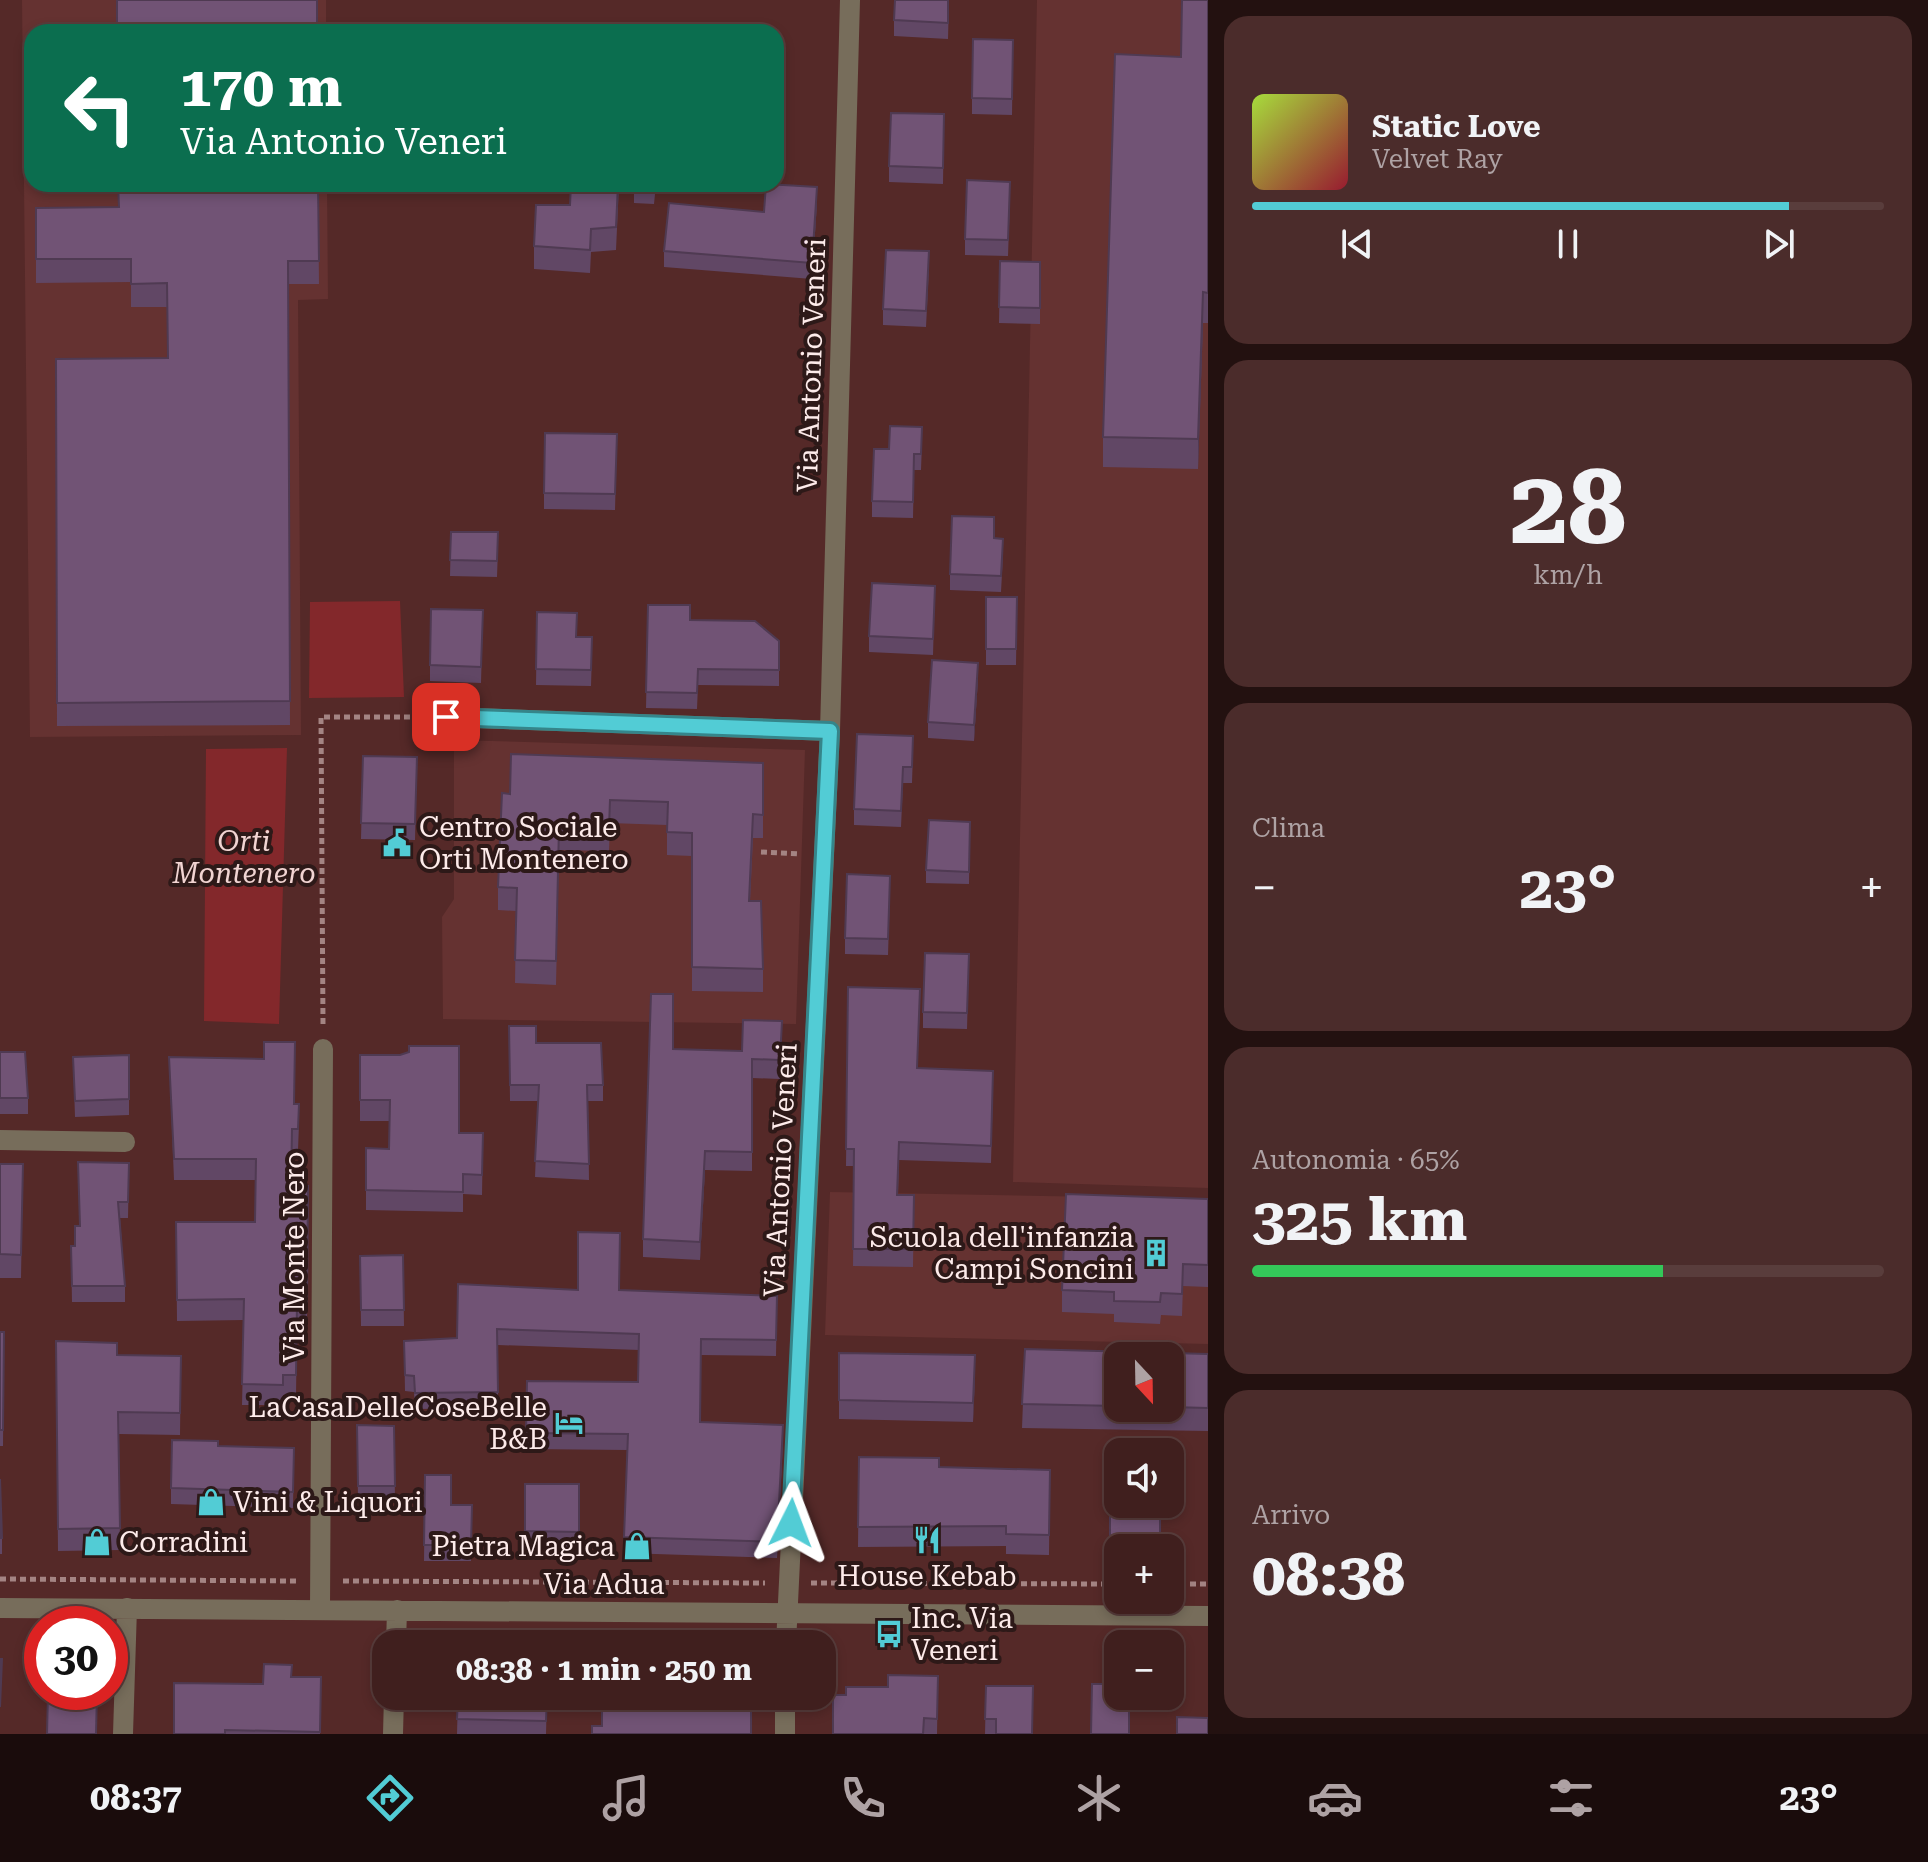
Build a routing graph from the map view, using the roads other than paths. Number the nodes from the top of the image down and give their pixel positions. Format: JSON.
{"nodes":[{"id":1,"x":850,"y":0,"type":"edge"},
{"id":2,"x":446,"y":717,"type":"road end"},
{"id":3,"x":830,"y":731,"type":"junction"},
{"id":4,"x":323,"y":1049,"type":"road end"},
{"id":5,"x":0,"y":1140,"type":"edge"},
{"id":6,"x":125,"y":1142,"type":"dead end"},
{"id":7,"x":0,"y":1608,"type":"edge"},
{"id":8,"x":24,"y":1608,"type":"edge"},
{"id":9,"x":128,"y":1608,"type":"edge"},
{"id":10,"x":320,"y":1610,"type":"junction"},
{"id":11,"x":397,"y":1610,"type":"junction"},
{"id":12,"x":787,"y":1613,"type":"junction"},
{"id":13,"x":1208,"y":1616,"type":"edge"},
{"id":14,"x":396,"y":1630,"type":"edge"},
{"id":15,"x":786,"y":1630,"type":"edge"},
{"id":16,"x":124,"y":1710,"type":"edge"},
{"id":17,"x":394,"y":1710,"type":"edge"},
{"id":18,"x":785,"y":1710,"type":"edge"},
{"id":19,"x":123,"y":1734,"type":"edge"},
{"id":20,"x":393,"y":1734,"type":"edge"},
{"id":21,"x":785,"y":1734,"type":"edge"}],
"edges":[{"from":1,"to":3,"type":"street","name":"Via Antonio Veneri"},
{"from":2,"to":3,"type":"street"},
{"from":3,"to":12,"type":"street","name":"Via Antonio Veneri"},
{"from":4,"to":10,"type":"street","name":"Via Monte Nero"},
{"from":5,"to":6,"type":"street"},
{"from":7,"to":8,"type":"street","name":"Via Adua"},
{"from":9,"to":10,"type":"street","name":"Via Adua"},
{"from":10,"to":11,"type":"street","name":"Via Adua"},
{"from":11,"to":12,"type":"street","name":"Via Adua"},
{"from":11,"to":14,"type":"street"},
{"from":12,"to":13,"type":"street","name":"Via Adua"},
{"from":12,"to":15,"type":"street","name":"Via Antonio Veneri"},
{"from":16,"to":19,"type":"street"},
{"from":17,"to":20,"type":"street"},
{"from":18,"to":21,"type":"street"}]}
